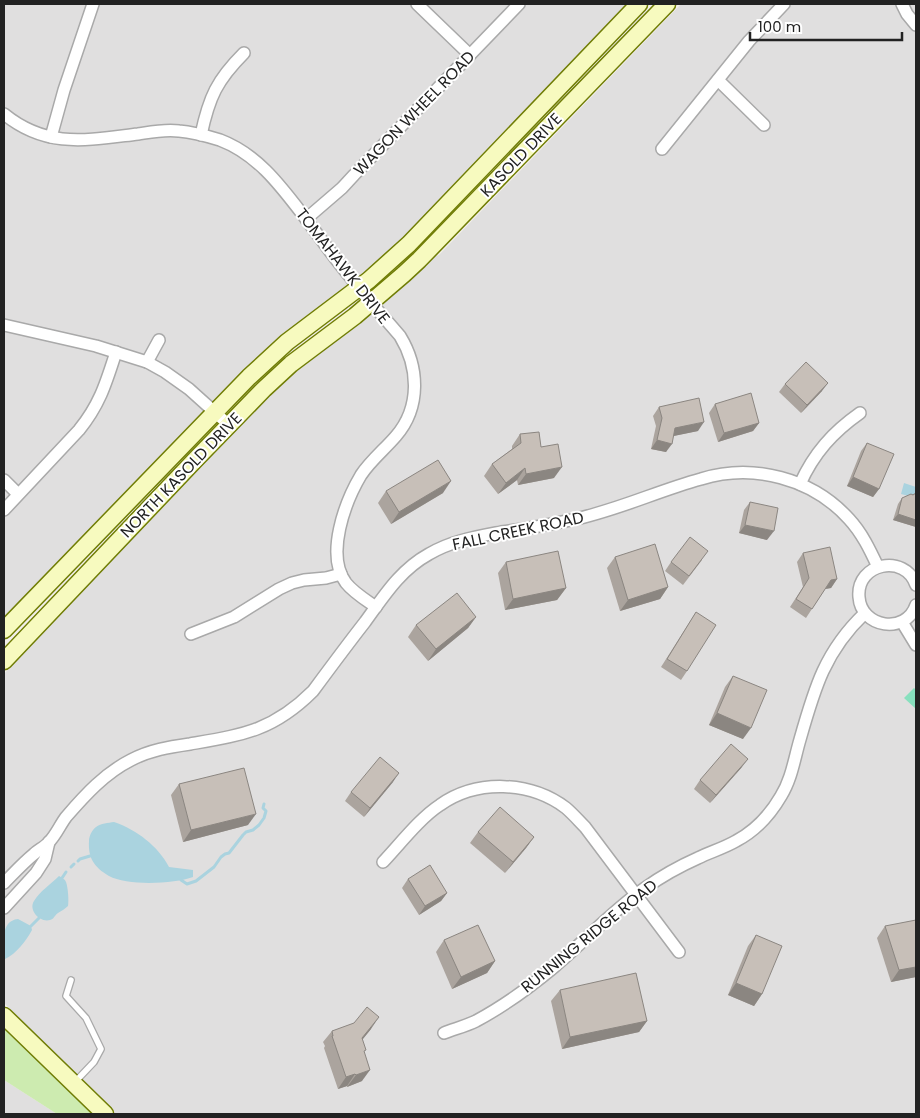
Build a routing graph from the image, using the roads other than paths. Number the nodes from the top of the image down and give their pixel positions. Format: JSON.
{"nodes":[{"id":1,"x":93,"y":4,"type":"edge"},
{"id":2,"x":417,"y":4,"type":"edge"},
{"id":3,"x":519,"y":4,"type":"edge"},
{"id":4,"x":639,"y":4,"type":"edge"},
{"id":5,"x":667,"y":4,"type":"edge"},
{"id":6,"x":784,"y":4,"type":"edge"},
{"id":7,"x":902,"y":4,"type":"edge"},
{"id":8,"x":916,"y":25,"type":"edge"},
{"id":9,"x":244,"y":53,"type":"dead end"},
{"id":10,"x":470,"y":55,"type":"junction"},
{"id":11,"x":718,"y":80,"type":"junction"},
{"id":12,"x":4,"y":114,"type":"edge"},
{"id":13,"x":764,"y":126,"type":"dead end"},
{"id":14,"x":201,"y":135,"type":"junction"},
{"id":15,"x":51,"y":137,"type":"junction"},
{"id":16,"x":662,"y":149,"type":"dead end"},
{"id":17,"x":306,"y":219,"type":"junction"},
{"id":18,"x":359,"y":288,"type":"junction"},
{"id":19,"x":371,"y":302,"type":"junction"},
{"id":20,"x":4,"y":325,"type":"edge"},
{"id":21,"x":159,"y":340,"type":"dead end"},
{"id":22,"x":116,"y":352,"type":"junction"},
{"id":23,"x":147,"y":362,"type":"junction"},
{"id":24,"x":214,"y":411,"type":"junction"},
{"id":25,"x":860,"y":413,"type":"dead end"},
{"id":26,"x":229,"y":425,"type":"junction"},
{"id":27,"x":4,"y":480,"type":"edge"},
{"id":28,"x":800,"y":484,"type":"junction"},
{"id":29,"x":18,"y":494,"type":"junction"},
{"id":30,"x":4,"y":510,"type":"edge"},
{"id":31,"x":878,"y":567,"type":"junction"},
{"id":32,"x":341,"y":574,"type":"junction"},
{"id":33,"x":916,"y":582,"type":"edge"},
{"id":34,"x":916,"y":605,"type":"edge"},
{"id":35,"x":376,"y":607,"type":"junction"},
{"id":36,"x":865,"y":613,"type":"junction"},
{"id":37,"x":902,"y":622,"type":"junction"},
{"id":38,"x":4,"y":630,"type":"edge"},
{"id":39,"x":191,"y":634,"type":"dead end"},
{"id":40,"x":916,"y":646,"type":"edge"},
{"id":41,"x":4,"y":661,"type":"edge"},
{"id":42,"x":49,"y":842,"type":"junction"},
{"id":43,"x":383,"y":862,"type":"dead end"},
{"id":44,"x":4,"y":883,"type":"edge"},
{"id":45,"x":636,"y":895,"type":"junction"},
{"id":46,"x":4,"y":908,"type":"edge"},
{"id":47,"x":679,"y":952,"type":"dead end"},
{"id":48,"x":71,"y":980,"type":"dead end"},
{"id":49,"x":4,"y":1016,"type":"edge"},
{"id":50,"x":444,"y":1032,"type":"dead end"},
{"id":51,"x":74,"y":1084,"type":"junction"},
{"id":52,"x":105,"y":1114,"type":"edge"}],
"edges":[{"from":1,"to":15,"type":"street"},
{"from":2,"to":10,"type":"street"},
{"from":3,"to":10,"type":"street","name":"WAGON WHEEL ROAD"},
{"from":4,"to":18,"type":"main road","name":"KASOLD DRIVE"},
{"from":5,"to":19,"type":"main road","name":"KASOLD DRIVE"},
{"from":6,"to":11,"type":"street"},
{"from":7,"to":8,"type":"street"},
{"from":9,"to":14,"type":"street"},
{"from":10,"to":17,"type":"street","name":"WAGON WHEEL ROAD"},
{"from":11,"to":13,"type":"street"},
{"from":11,"to":16,"type":"street"},
{"from":12,"to":15,"type":"street","name":"TOMAHAWK DRIVE"},
{"from":14,"to":15,"type":"street","name":"TOMAHAWK DRIVE"},
{"from":14,"to":17,"type":"street","name":"TOMAHAWK DRIVE"},
{"from":17,"to":18,"type":"street","name":"TOMAHAWK DRIVE"},
{"from":18,"to":19,"type":"street","name":"TOMAHAWK DRIVE"},
{"from":18,"to":24,"type":"main road","name":"NORTH KASOLD DRIVE"},
{"from":19,"to":26,"type":"main road","name":"NORTH KASOLD DRIVE"},
{"from":19,"to":32,"type":"street","name":"TOMAHAWK DRIVE"},
{"from":20,"to":22,"type":"street"},
{"from":21,"to":23,"type":"street"},
{"from":22,"to":23,"type":"street"},
{"from":22,"to":29,"type":"street"},
{"from":23,"to":24,"type":"street"},
{"from":24,"to":26,"type":"street"},
{"from":24,"to":38,"type":"main road","name":"NORTH KASOLD DRIVE"},
{"from":25,"to":28,"type":"street"},
{"from":26,"to":41,"type":"main road","name":"NORTH KASOLD DRIVE"},
{"from":27,"to":29,"type":"street"},
{"from":28,"to":31,"type":"street","name":"FALL CREEK ROAD"},
{"from":28,"to":35,"type":"street","name":"FALL CREEK ROAD"},
{"from":29,"to":30,"type":"street"},
{"from":31,"to":33,"type":"street"},
{"from":31,"to":36,"type":"street"},
{"from":32,"to":35,"type":"street"},
{"from":32,"to":39,"type":"street"},
{"from":34,"to":37,"type":"street"},
{"from":35,"to":42,"type":"street","name":"FALL CREEK ROAD"},
{"from":36,"to":37,"type":"street"},
{"from":36,"to":45,"type":"street","name":"RUNNING RIDGE ROAD"},
{"from":37,"to":40,"type":"street"},
{"from":42,"to":44,"type":"street","name":"FALL CREEK ROAD"},
{"from":42,"to":46,"type":"street","name":"FALL CREEK ROAD"},
{"from":43,"to":45,"type":"street"},
{"from":45,"to":47,"type":"street"},
{"from":45,"to":50,"type":"street","name":"RUNNING RIDGE ROAD"},
{"from":48,"to":51,"type":"lane"},
{"from":49,"to":51,"type":"main road"},
{"from":51,"to":52,"type":"main road"}]}
